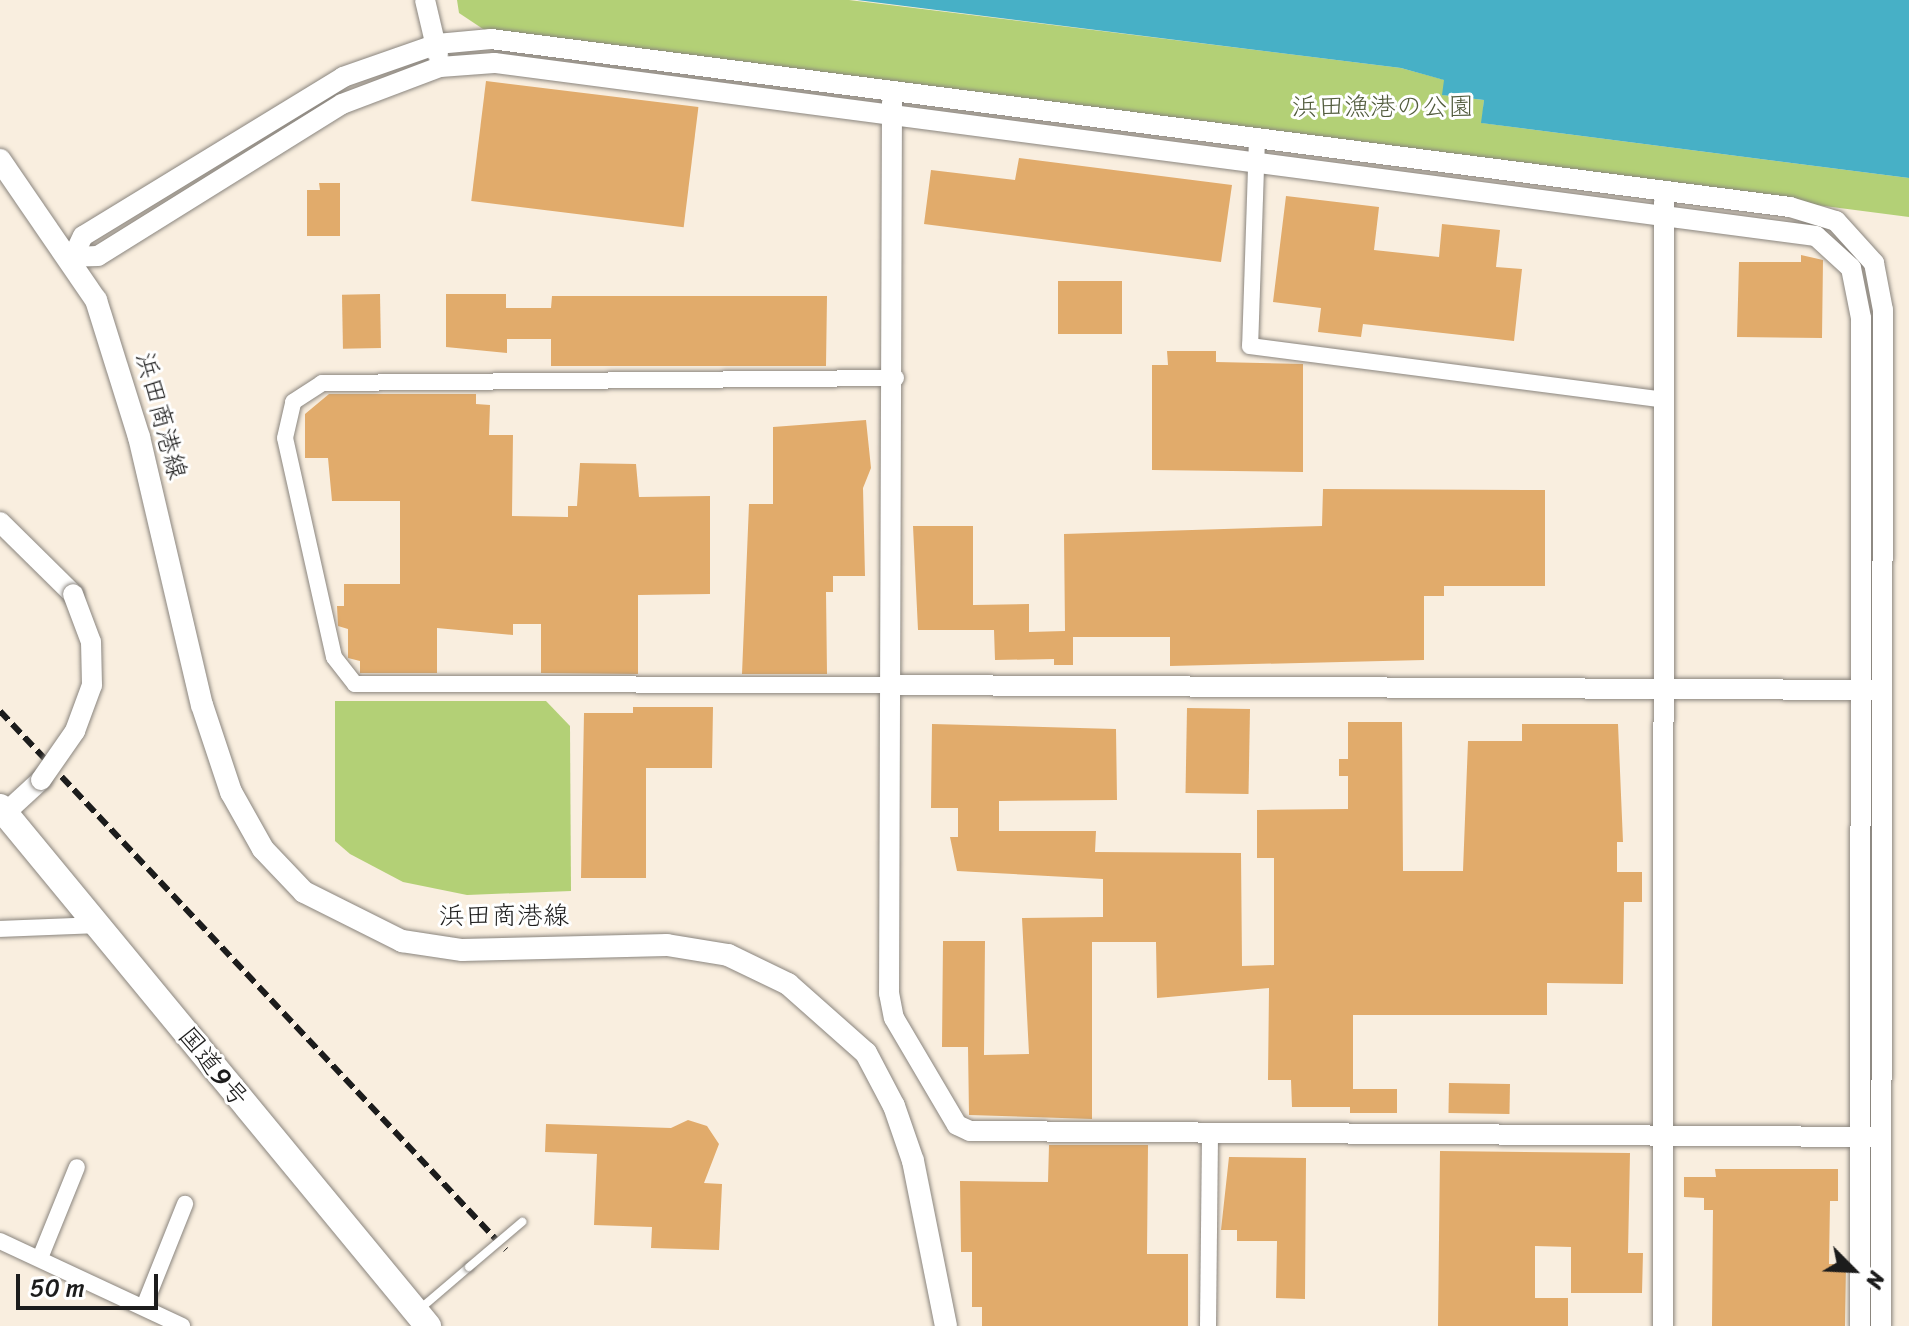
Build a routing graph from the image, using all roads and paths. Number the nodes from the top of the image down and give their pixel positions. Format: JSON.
{"nodes":[{"id":1,"x":425,"y":0,"type":"edge"},
{"id":2,"x":437,"y":44,"type":"junction"},
{"id":3,"x":440,"y":67,"type":"junction"},
{"id":4,"x":892,"y":90,"type":"junction"},
{"id":5,"x":892,"y":113,"type":"junction"},
{"id":6,"x":1257,"y":138,"type":"junction"},
{"id":7,"x":0,"y":160,"type":"edge"},
{"id":8,"x":1255,"y":160,"type":"junction"},
{"id":9,"x":1664,"y":191,"type":"junction"},
{"id":10,"x":1663,"y":214,"type":"junction"},
{"id":11,"x":73,"y":257,"type":"junction"},
{"id":12,"x":896,"y":378,"type":"junction"},
{"id":13,"x":1664,"y":400,"type":"junction"},
{"id":14,"x":0,"y":522,"type":"edge"},
{"id":15,"x":892,"y":685,"type":"junction"},
{"id":16,"x":1663,"y":689,"type":"junction"},
{"id":17,"x":1871,"y":690,"type":"junction"},
{"id":18,"x":2,"y":810,"type":"edge"},
{"id":19,"x":98,"y":925,"type":"junction"},
{"id":20,"x":0,"y":929,"type":"edge"},
{"id":21,"x":1210,"y":1134,"type":"junction"},
{"id":22,"x":1860,"y":1137,"type":"junction"},
{"id":23,"x":1881,"y":1137,"type":"junction"},
{"id":24,"x":1662,"y":1138,"type":"junction"},
{"id":25,"x":77,"y":1167,"type":"dead end"},
{"id":26,"x":185,"y":1204,"type":"dead end"},
{"id":27,"x":522,"y":1222,"type":"dead end"},
{"id":28,"x":0,"y":1241,"type":"edge"},
{"id":29,"x":40,"y":1258,"type":"junction"},
{"id":30,"x":145,"y":1304,"type":"junction"},
{"id":31,"x":421,"y":1320,"type":"edge"},
{"id":32,"x":182,"y":1326,"type":"edge"},
{"id":33,"x":946,"y":1326,"type":"edge"},
{"id":34,"x":1208,"y":1326,"type":"edge"},
{"id":35,"x":1663,"y":1326,"type":"edge"},
{"id":36,"x":1860,"y":1326,"type":"edge"},
{"id":37,"x":1881,"y":1326,"type":"edge"}],
"edges":[{"from":1,"to":2,"type":"street"},
{"from":2,"to":3,"type":"street"},
{"from":2,"to":4,"type":"street"},
{"from":2,"to":11,"type":"street"},
{"from":3,"to":5,"type":"street"},
{"from":3,"to":11,"type":"street"},
{"from":4,"to":5,"type":"street"},
{"from":4,"to":6,"type":"street"},
{"from":5,"to":8,"type":"street"},
{"from":5,"to":12,"type":"street"},
{"from":6,"to":8,"type":"street"},
{"from":6,"to":9,"type":"street"},
{"from":7,"to":11,"type":"main road","name":"浜田商港線"},
{"from":8,"to":10,"type":"street"},
{"from":8,"to":13,"type":"street"},
{"from":9,"to":10,"type":"street"},
{"from":9,"to":17,"type":"street"},
{"from":10,"to":13,"type":"street"},
{"from":10,"to":17,"type":"street"},
{"from":11,"to":33,"type":"main road","name":"浜田商港線"},
{"from":12,"to":15,"type":"street"},
{"from":12,"to":15,"type":"street"},
{"from":13,"to":16,"type":"street"},
{"from":14,"to":18,"type":"street","bridge":true},
{"from":15,"to":16,"type":"street"},
{"from":15,"to":21,"type":"street"},
{"from":16,"to":17,"type":"street"},
{"from":16,"to":24,"type":"street"},
{"from":17,"to":22,"type":"street"},
{"from":17,"to":23,"type":"street"},
{"from":18,"to":19,"type":"highway","name":"国道9号"},
{"from":19,"to":20,"type":"street"},
{"from":19,"to":31,"type":"highway","name":"国道9号"},
{"from":21,"to":24,"type":"street"},
{"from":21,"to":34,"type":"street"},
{"from":22,"to":23,"type":"street"},
{"from":22,"to":24,"type":"street"},
{"from":22,"to":36,"type":"street"},
{"from":23,"to":37,"type":"street"},
{"from":24,"to":35,"type":"street"},
{"from":25,"to":29,"type":"street"},
{"from":26,"to":30,"type":"street"},
{"from":27,"to":31,"type":"lane","bridge":true},
{"from":28,"to":29,"type":"street"},
{"from":29,"to":30,"type":"street"},
{"from":30,"to":32,"type":"street"}]}
